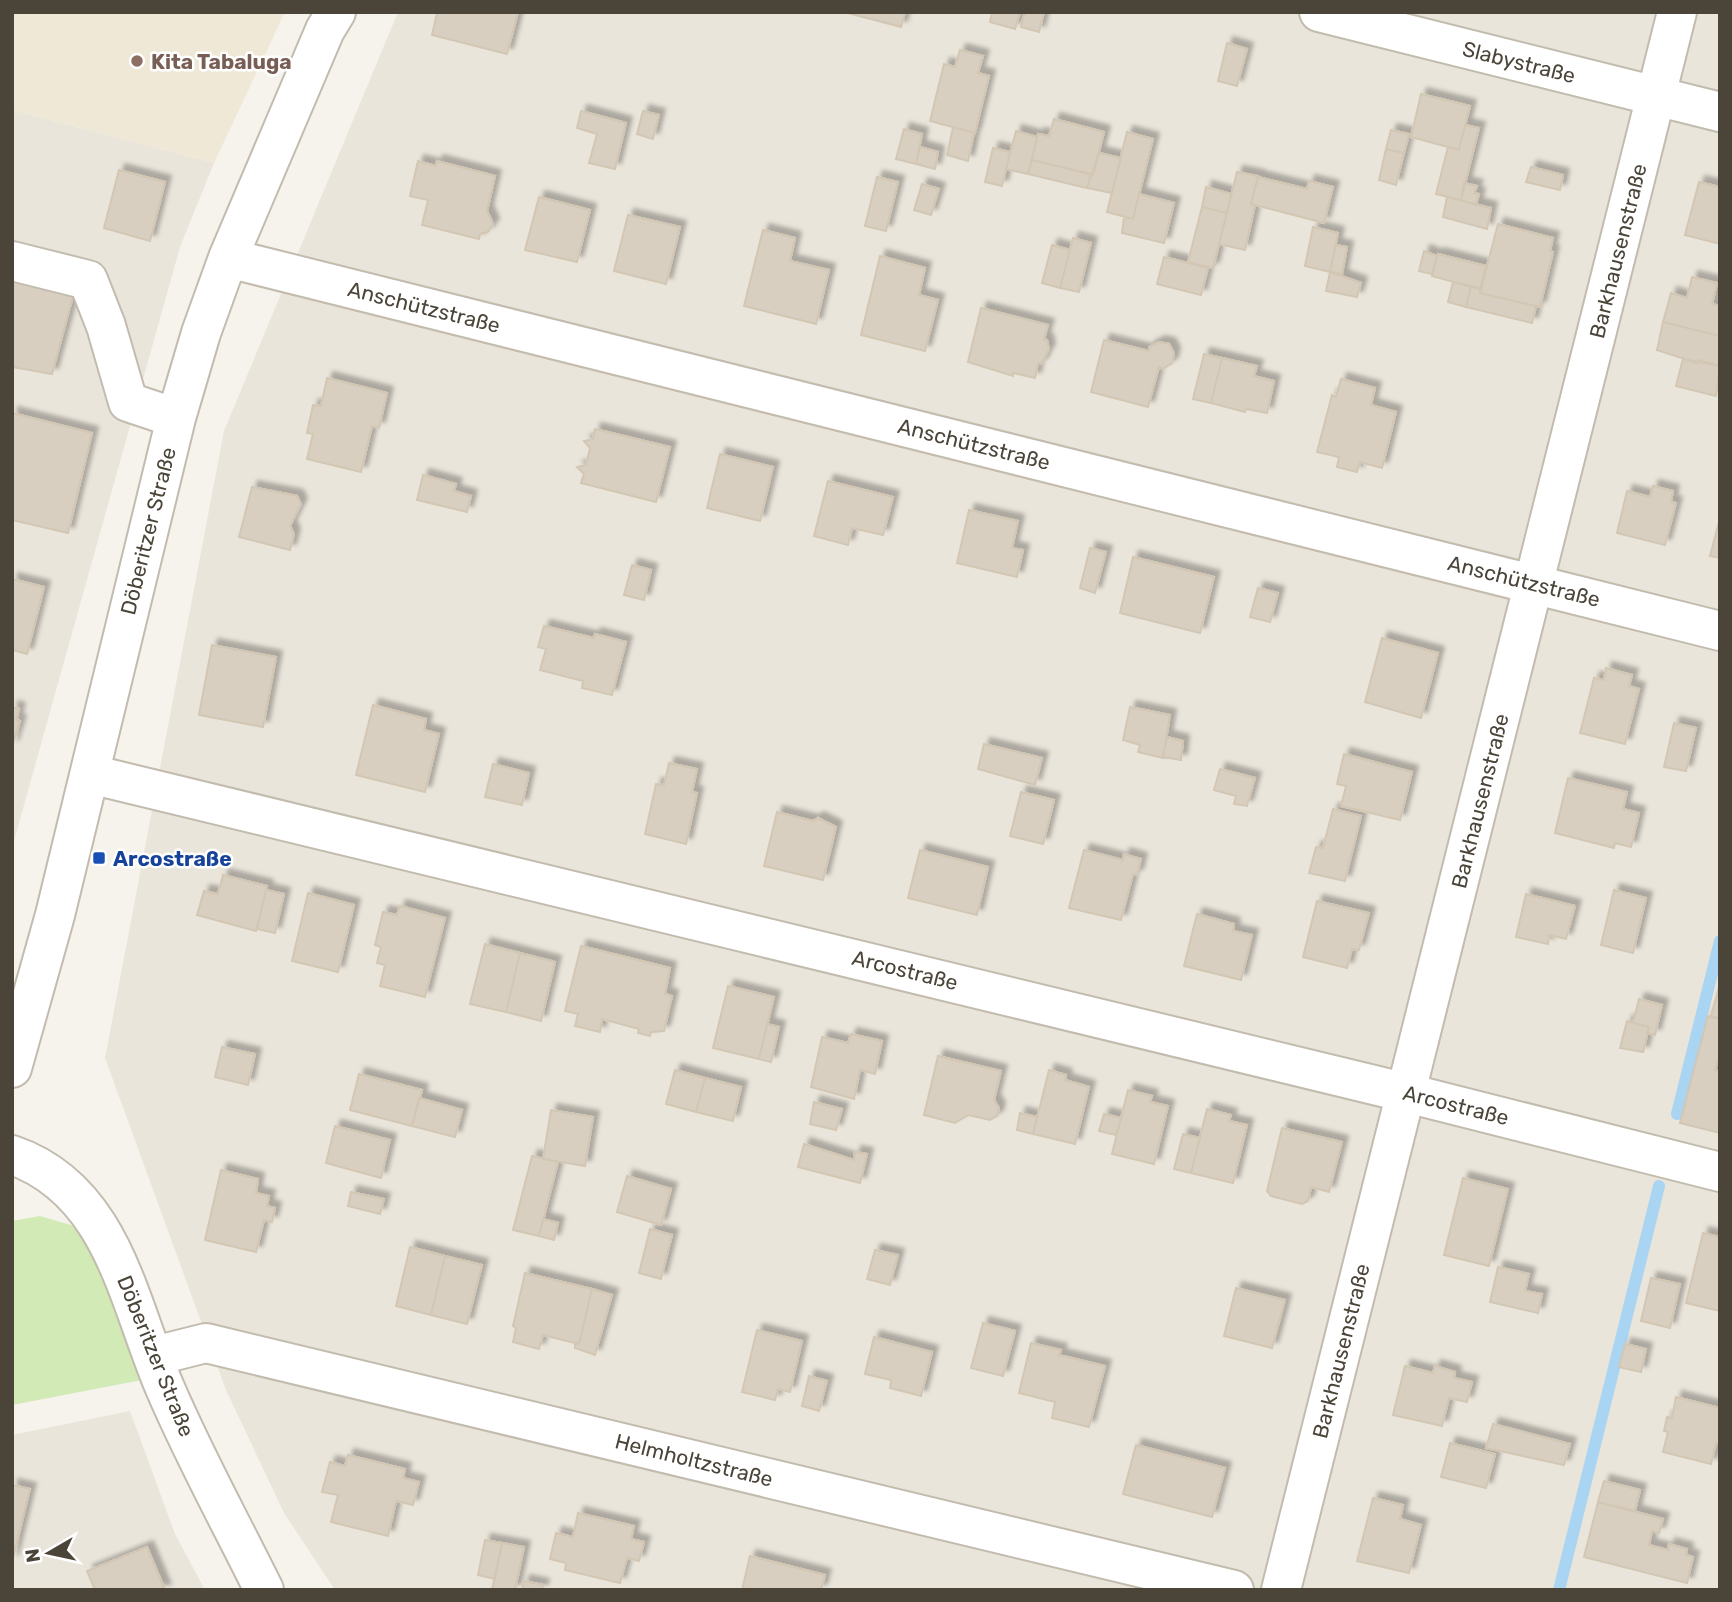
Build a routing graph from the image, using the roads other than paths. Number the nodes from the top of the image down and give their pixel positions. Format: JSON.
{"nodes":[{"id":1,"x":336,"y":12,"type":"edge"},
{"id":2,"x":1319,"y":12,"type":"edge"},
{"id":3,"x":1677,"y":12,"type":"edge"},
{"id":4,"x":1657,"y":96,"type":"junction"},
{"id":5,"x":1720,"y":112,"type":"edge"},
{"id":6,"x":228,"y":258,"type":"junction"},
{"id":7,"x":12,"y":261,"type":"edge"},
{"id":8,"x":176,"y":418,"type":"junction"},
{"id":9,"x":1536,"y":584,"type":"junction"},
{"id":10,"x":1720,"y":631,"type":"edge"},
{"id":11,"x":90,"y":774,"type":"junction"},
{"id":12,"x":12,"y":1068,"type":"edge"},
{"id":13,"x":1406,"y":1093,"type":"junction"},
{"id":14,"x":12,"y":1155,"type":"edge"},
{"id":15,"x":1720,"y":1172,"type":"edge"},
{"id":16,"x":154,"y":1356,"type":"junction"},
{"id":17,"x":264,"y":1590,"type":"edge"},
{"id":18,"x":1234,"y":1590,"type":"edge"},
{"id":19,"x":1281,"y":1590,"type":"edge"}],
"edges":[{"from":1,"to":6,"type":"street","name":"Döberitzer Straße"},
{"from":2,"to":4,"type":"street","name":"Slabystraße"},
{"from":3,"to":4,"type":"street","name":"Barkhausenstraße"},
{"from":4,"to":5,"type":"street","name":"Slabystraße"},
{"from":4,"to":9,"type":"street","name":"Barkhausenstraße"},
{"from":6,"to":8,"type":"street","name":"Döberitzer Straße"},
{"from":6,"to":9,"type":"street","name":"Anschützstraße"},
{"from":7,"to":8,"type":"street"},
{"from":8,"to":11,"type":"street","name":"Döberitzer Straße"},
{"from":9,"to":10,"type":"street","name":"Anschützstraße"},
{"from":9,"to":13,"type":"street","name":"Barkhausenstraße"},
{"from":11,"to":12,"type":"street","name":"Döberitzer Straße"},
{"from":11,"to":13,"type":"street","name":"Arcostraße"},
{"from":13,"to":15,"type":"street","name":"Arcostraße"},
{"from":13,"to":19,"type":"street","name":"Barkhausenstraße"},
{"from":14,"to":16,"type":"street","name":"Döberitzer Straße"},
{"from":16,"to":17,"type":"street","name":"Döberitzer Straße"},
{"from":16,"to":18,"type":"street","name":"Helmholtzstraße"}]}
